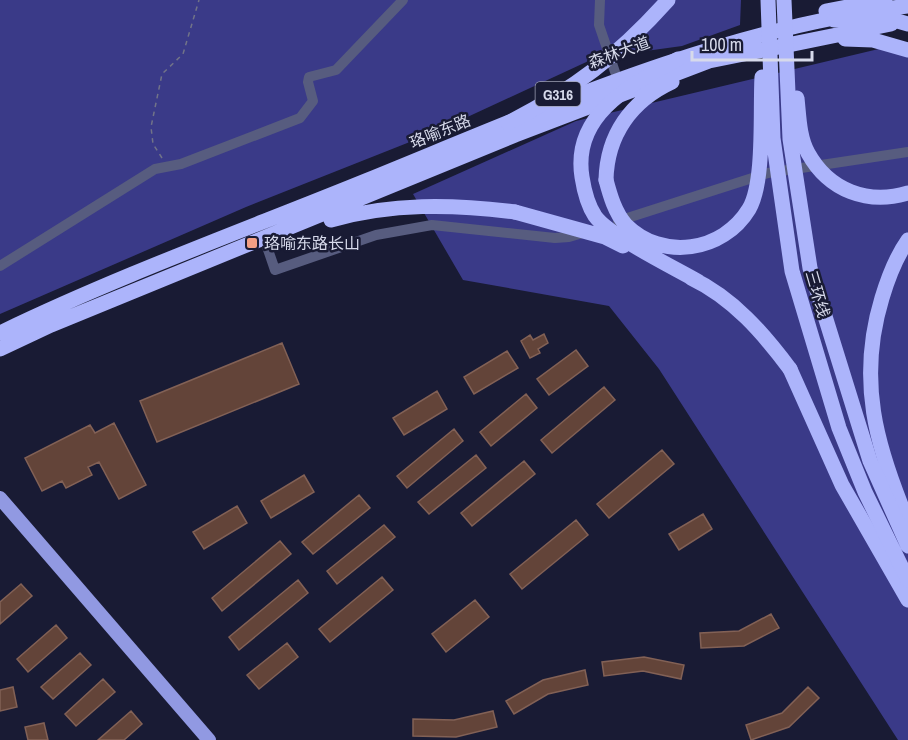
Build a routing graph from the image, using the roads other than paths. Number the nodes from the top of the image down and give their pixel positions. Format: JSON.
{"nodes":[{"id":1,"x":403,"y":0,"type":"edge"},
{"id":2,"x":600,"y":0,"type":"edge"},
{"id":3,"x":668,"y":0,"type":"edge"},
{"id":4,"x":766,"y":0,"type":"edge"},
{"id":5,"x":786,"y":0,"type":"edge"},
{"id":6,"x":885,"y":0,"type":"edge"},
{"id":7,"x":908,"y":6,"type":"edge"},
{"id":8,"x":834,"y":20,"type":"junction"},
{"id":9,"x":908,"y":22,"type":"edge"},
{"id":10,"x":803,"y":40,"type":"junction"},
{"id":11,"x":908,"y":50,"type":"edge"},
{"id":12,"x":729,"y":57,"type":"junction"},
{"id":13,"x":678,"y":60,"type":"junction"},
{"id":14,"x":615,"y":72,"type":"junction"},
{"id":15,"x":508,"y":123,"type":"junction"},
{"id":16,"x":908,"y":152,"type":"edge"},
{"id":17,"x":908,"y":193,"type":"edge"},
{"id":18,"x":246,"y":229,"type":"junction"},
{"id":19,"x":264,"y":238,"type":"junction"},
{"id":20,"x":908,"y":240,"type":"edge"},
{"id":21,"x":0,"y":266,"type":"edge"},
{"id":22,"x":699,"y":282,"type":"junction"},
{"id":23,"x":0,"y":333,"type":"edge"},
{"id":24,"x":0,"y":349,"type":"edge"},
{"id":25,"x":0,"y":498,"type":"edge"},
{"id":26,"x":908,"y":522,"type":"edge"},
{"id":27,"x":908,"y":546,"type":"edge"},
{"id":28,"x":908,"y":580,"type":"edge"},
{"id":29,"x":908,"y":600,"type":"edge"},
{"id":30,"x":209,"y":740,"type":"edge"}],
"edges":[{"from":1,"to":21,"type":"street"},
{"from":2,"to":14,"type":"street"},
{"from":3,"to":15,"type":"highway","bridge":true},
{"from":4,"to":12,"type":"highway","bridge":true},
{"from":4,"to":28,"type":"highway","name":"三环线","bridge":true},
{"from":5,"to":17,"type":"highway","bridge":true},
{"from":5,"to":27,"type":"highway","name":"三环线","bridge":true},
{"from":6,"to":14,"type":"highway","name":"森林大道","number":"G316"},
{"from":7,"to":8,"type":"highway","name":"珞喻东路","number":"G316","bridge":true},
{"from":8,"to":9,"type":"highway","bridge":true},
{"from":8,"to":13,"type":"highway","name":"珞喻东路","number":"G316","bridge":true},
{"from":9,"to":10,"type":"highway","number":"G316"},
{"from":10,"to":11,"type":"highway"},
{"from":10,"to":12,"type":"highway","number":"G316"},
{"from":12,"to":19,"type":"highway","number":"G316"},
{"from":13,"to":15,"type":"highway","name":"珞喻东路","number":"G316","bridge":true},
{"from":13,"to":22,"type":"highway","bridge":true},
{"from":14,"to":18,"type":"highway","name":"森林大道","number":"G316"},
{"from":15,"to":18,"type":"highway","name":"珞喻东路","number":"G316"},
{"from":16,"to":19,"type":"street"},
{"from":18,"to":23,"type":"highway","name":"珞喻东路","number":"G316"},
{"from":19,"to":22,"type":"highway","bridge":true},
{"from":19,"to":24,"type":"highway","number":"G316"},
{"from":20,"to":26,"type":"highway"},
{"from":22,"to":29,"type":"highway","bridge":true},
{"from":25,"to":30,"type":"main road"}]}
